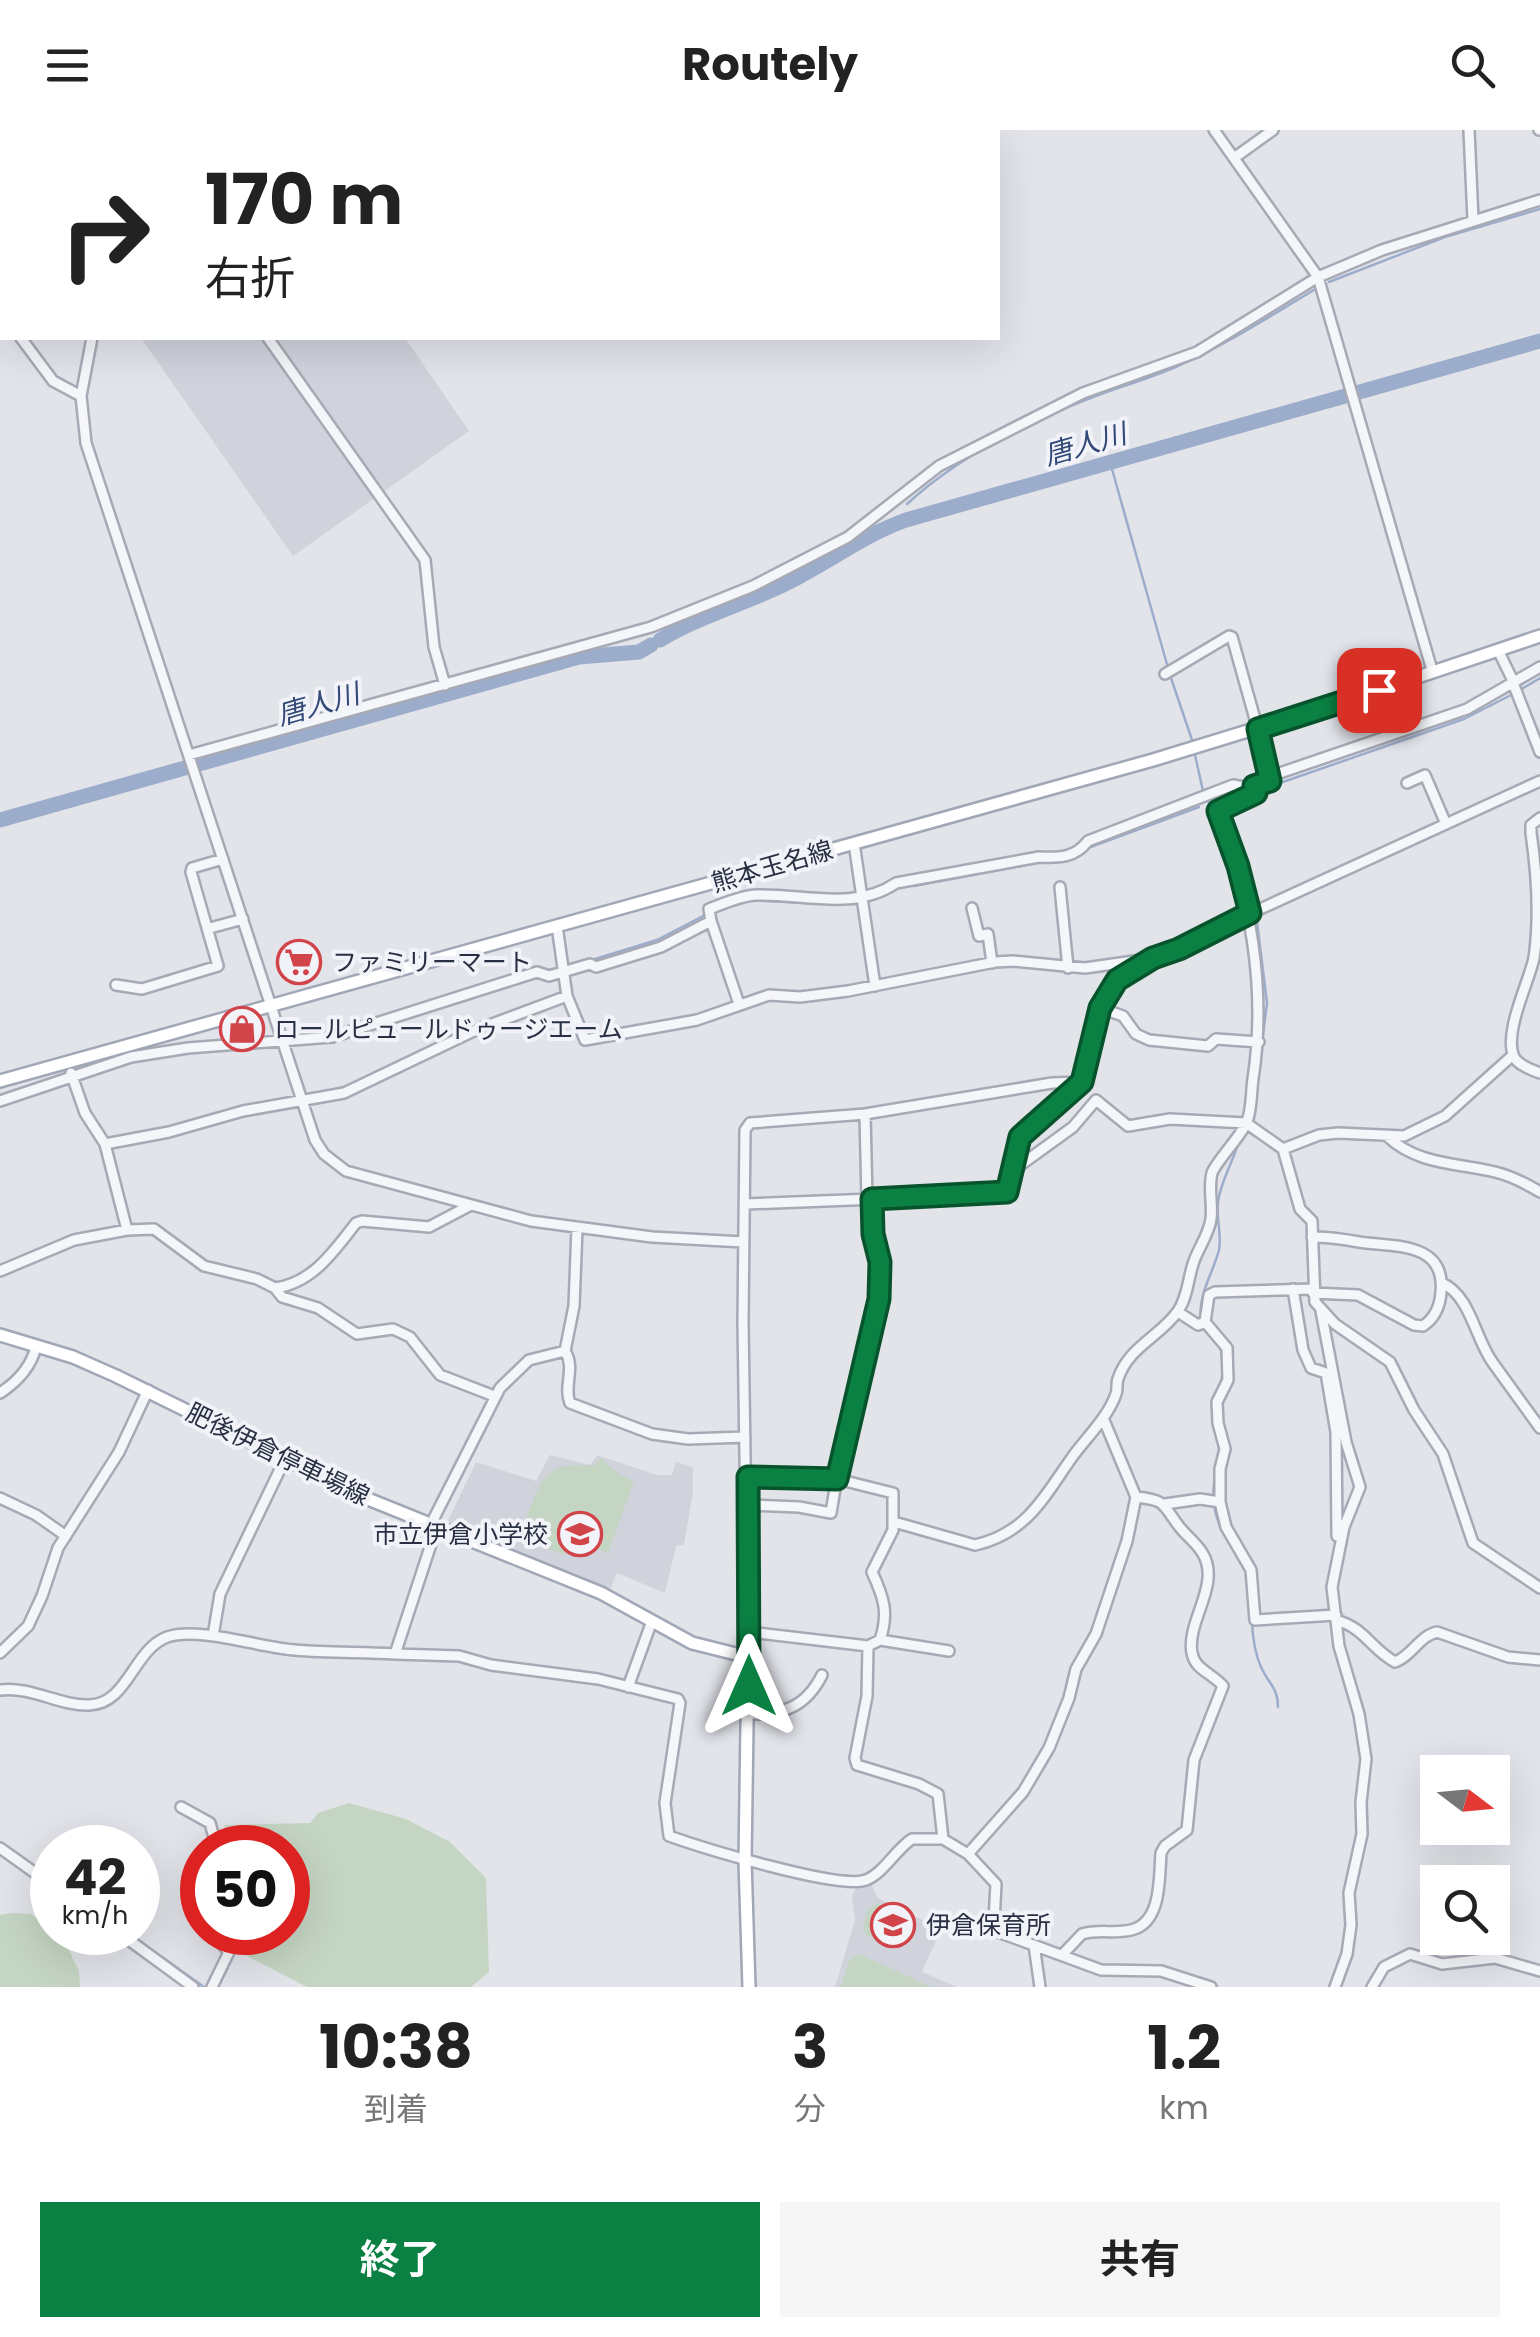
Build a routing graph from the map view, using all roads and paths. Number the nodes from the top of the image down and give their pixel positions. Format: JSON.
{"nodes":[{"id":1,"x":1214,"y":130,"type":"edge"},
{"id":2,"x":1273,"y":130,"type":"edge"},
{"id":3,"x":1470,"y":130,"type":"edge"},
{"id":4,"x":1234,"y":158,"type":"junction"},
{"id":5,"x":1540,"y":200,"type":"edge"},
{"id":6,"x":1472,"y":220,"type":"junction"},
{"id":7,"x":1318,"y":277,"type":"junction"},
{"id":8,"x":23,"y":340,"type":"edge"},
{"id":9,"x":92,"y":340,"type":"edge"},
{"id":10,"x":269,"y":340,"type":"edge"},
{"id":11,"x":81,"y":396,"type":"junction"},
{"id":12,"x":1540,"y":636,"type":"edge"},
{"id":13,"x":1498,"y":650,"type":"junction"},
{"id":14,"x":1540,"y":667,"type":"edge"},
{"id":15,"x":1432,"y":670,"type":"junction"},
{"id":16,"x":1168,"y":673,"type":"dead end"},
{"id":17,"x":445,"y":684,"type":"junction"},
{"id":18,"x":1514,"y":686,"type":"junction"},
{"id":19,"x":1258,"y":729,"type":"junction"},
{"id":20,"x":1540,"y":752,"type":"edge"},
{"id":21,"x":191,"y":761,"type":"junction"},
{"id":22,"x":1272,"y":776,"type":"junction"},
{"id":23,"x":1540,"y":781,"type":"edge"},
{"id":24,"x":1406,"y":783,"type":"dead end"},
{"id":25,"x":1254,"y":786,"type":"junction"},
{"id":26,"x":1540,"y":818,"type":"edge"},
{"id":27,"x":1446,"y":824,"type":"junction"},
{"id":28,"x":854,"y":843,"type":"junction"},
{"id":29,"x":223,"y":859,"type":"junction"},
{"id":30,"x":746,"y":873,"type":"junction"},
{"id":31,"x":1060,"y":887,"type":"dead end"},
{"id":32,"x":754,"y":895,"type":"junction"},
{"id":33,"x":859,"y":896,"type":"junction"},
{"id":34,"x":972,"y":908,"type":"dead end"},
{"id":35,"x":1250,"y":913,"type":"junction"},
{"id":36,"x":710,"y":917,"type":"junction"},
{"id":37,"x":243,"y":919,"type":"junction"},
{"id":38,"x":557,"y":926,"type":"junction"},
{"id":39,"x":210,"y":928,"type":"junction"},
{"id":40,"x":1153,"y":958,"type":"junction"},
{"id":41,"x":992,"y":963,"type":"junction"},
{"id":42,"x":1068,"y":968,"type":"junction"},
{"id":43,"x":564,"y":972,"type":"junction"},
{"id":44,"x":116,"y":986,"type":"dead end"},
{"id":45,"x":875,"y":986,"type":"junction"},
{"id":46,"x":567,"y":996,"type":"junction"},
{"id":47,"x":739,"y":1004,"type":"junction"},
{"id":48,"x":272,"y":1006,"type":"junction"},
{"id":49,"x":1100,"y":1008,"type":"junction"},
{"id":50,"x":1259,"y":1042,"type":"junction"},
{"id":51,"x":286,"y":1046,"type":"junction"},
{"id":52,"x":1513,"y":1055,"type":"junction"},
{"id":53,"x":1540,"y":1073,"type":"edge"},
{"id":54,"x":72,"y":1075,"type":"junction"},
{"id":55,"x":0,"y":1081,"type":"edge"},
{"id":56,"x":1082,"y":1082,"type":"junction"},
{"id":57,"x":0,"y":1101,"type":"edge"},
{"id":58,"x":305,"y":1102,"type":"junction"},
{"id":59,"x":864,"y":1114,"type":"junction"},
{"id":60,"x":1246,"y":1124,"type":"junction"},
{"id":61,"x":1388,"y":1137,"type":"junction"},
{"id":62,"x":105,"y":1144,"type":"junction"},
{"id":63,"x":1283,"y":1148,"type":"junction"},
{"id":64,"x":1015,"y":1170,"type":"junction"},
{"id":65,"x":1540,"y":1192,"type":"edge"},
{"id":66,"x":869,"y":1199,"type":"junction"},
{"id":67,"x":746,"y":1204,"type":"junction"},
{"id":68,"x":470,"y":1206,"type":"junction"},
{"id":69,"x":577,"y":1228,"type":"junction"},
{"id":70,"x":127,"y":1230,"type":"junction"},
{"id":71,"x":1312,"y":1238,"type":"junction"},
{"id":72,"x":743,"y":1242,"type":"junction"},
{"id":73,"x":0,"y":1272,"type":"edge"},
{"id":74,"x":1442,"y":1283,"type":"junction"},
{"id":75,"x":275,"y":1288,"type":"junction"},
{"id":76,"x":1292,"y":1290,"type":"junction"},
{"id":77,"x":1313,"y":1291,"type":"junction"},
{"id":78,"x":1320,"y":1308,"type":"junction"},
{"id":79,"x":1178,"y":1312,"type":"junction"},
{"id":80,"x":1202,"y":1323,"type":"junction"},
{"id":81,"x":0,"y":1335,"type":"edge"},
{"id":82,"x":36,"y":1347,"type":"junction"},
{"id":83,"x":566,"y":1351,"type":"junction"},
{"id":84,"x":148,"y":1390,"type":"junction"},
{"id":85,"x":0,"y":1393,"type":"edge"},
{"id":86,"x":494,"y":1396,"type":"junction"},
{"id":87,"x":1102,"y":1418,"type":"junction"},
{"id":88,"x":1540,"y":1428,"type":"edge"},
{"id":89,"x":745,"y":1438,"type":"junction"},
{"id":90,"x":285,"y":1460,"type":"junction"},
{"id":91,"x":748,"y":1477,"type":"junction"},
{"id":92,"x":837,"y":1479,"type":"junction"},
{"id":93,"x":1136,"y":1497,"type":"junction"},
{"id":94,"x":0,"y":1498,"type":"edge"},
{"id":95,"x":1216,"y":1502,"type":"junction"},
{"id":96,"x":1165,"y":1504,"type":"junction"},
{"id":97,"x":748,"y":1505,"type":"junction"},
{"id":98,"x":894,"y":1522,"type":"junction"},
{"id":99,"x":434,"y":1525,"type":"junction"},
{"id":100,"x":66,"y":1536,"type":"junction"},
{"id":101,"x":1336,"y":1556,"type":"junction"},
{"id":102,"x":1540,"y":1588,"type":"edge"},
{"id":103,"x":1336,"y":1618,"type":"junction"},
{"id":104,"x":652,"y":1621,"type":"junction"},
{"id":105,"x":749,"y":1632,"type":"junction"},
{"id":106,"x":214,"y":1636,"type":"junction"},
{"id":107,"x":880,"y":1640,"type":"junction"},
{"id":108,"x":868,"y":1646,"type":"junction"},
{"id":109,"x":949,"y":1651,"type":"dead end"},
{"id":110,"x":0,"y":1653,"type":"edge"},
{"id":111,"x":394,"y":1654,"type":"junction"},
{"id":112,"x":748,"y":1658,"type":"junction"},
{"id":113,"x":1540,"y":1660,"type":"edge"},
{"id":114,"x":822,"y":1675,"type":"dead end"},
{"id":115,"x":628,"y":1686,"type":"junction"},
{"id":116,"x":0,"y":1690,"type":"edge"},
{"id":117,"x":749,"y":1714,"type":"junction"},
{"id":118,"x":181,"y":1807,"type":"dead end"},
{"id":119,"x":211,"y":1825,"type":"edge"},
{"id":120,"x":943,"y":1840,"type":"junction"},
{"id":121,"x":0,"y":1848,"type":"edge"},
{"id":122,"x":968,"y":1854,"type":"junction"},
{"id":123,"x":745,"y":1861,"type":"junction"},
{"id":124,"x":30,"y":1869,"type":"edge"},
{"id":125,"x":1034,"y":1945,"type":"junction"},
{"id":126,"x":149,"y":1955,"type":"edge"},
{"id":127,"x":228,"y":1955,"type":"edge"},
{"id":128,"x":1062,"y":1955,"type":"junction"},
{"id":129,"x":1540,"y":1970,"type":"edge"},
{"id":130,"x":193,"y":1987,"type":"edge"},
{"id":131,"x":212,"y":1987,"type":"edge"},
{"id":132,"x":748,"y":1987,"type":"edge"},
{"id":133,"x":1040,"y":1987,"type":"edge"},
{"id":134,"x":1211,"y":1987,"type":"edge"},
{"id":135,"x":1336,"y":1987,"type":"edge"},
{"id":136,"x":1372,"y":1987,"type":"edge"}],
"edges":[{"from":1,"to":4,"type":"street"},
{"from":2,"to":4,"type":"street"},
{"from":3,"to":6,"type":"street"},
{"from":4,"to":7,"type":"street"},
{"from":5,"to":6,"type":"street"},
{"from":6,"to":7,"type":"street"},
{"from":7,"to":15,"type":"street"},
{"from":7,"to":17,"type":"street"},
{"from":8,"to":11,"type":"street"},
{"from":9,"to":11,"type":"street"},
{"from":10,"to":17,"type":"street"},
{"from":11,"to":21,"type":"street"},
{"from":12,"to":13,"type":"main road","name":"熊本玉名線"},
{"from":13,"to":15,"type":"main road","name":"熊本玉名線"},
{"from":13,"to":18,"type":"street"},
{"from":14,"to":18,"type":"street"},
{"from":15,"to":19,"type":"main road","name":"熊本玉名線"},
{"from":16,"to":19,"type":"street"},
{"from":17,"to":21,"type":"street"},
{"from":18,"to":20,"type":"street"},
{"from":18,"to":22,"type":"street"},
{"from":19,"to":22,"type":"street"},
{"from":19,"to":28,"type":"main road","name":"熊本玉名線"},
{"from":21,"to":29,"type":"street"},
{"from":22,"to":25,"type":"street"},
{"from":23,"to":27,"type":"street"},
{"from":24,"to":27,"type":"street"},
{"from":25,"to":33,"type":"street"},
{"from":25,"to":35,"type":"street"},
{"from":26,"to":52,"type":"street"},
{"from":27,"to":35,"type":"street"},
{"from":28,"to":30,"type":"main road","name":"熊本玉名線"},
{"from":28,"to":33,"type":"street"},
{"from":29,"to":37,"type":"street"},
{"from":29,"to":39,"type":"street"},
{"from":30,"to":32,"type":"street"},
{"from":30,"to":38,"type":"main road","name":"熊本玉名線"},
{"from":31,"to":42,"type":"street"},
{"from":32,"to":33,"type":"street"},
{"from":32,"to":36,"type":"street"},
{"from":33,"to":45,"type":"street"},
{"from":34,"to":41,"type":"street"},
{"from":35,"to":40,"type":"street"},
{"from":35,"to":50,"type":"street"},
{"from":36,"to":43,"type":"street"},
{"from":36,"to":47,"type":"street"},
{"from":37,"to":39,"type":"street"},
{"from":37,"to":48,"type":"street"},
{"from":38,"to":43,"type":"street"},
{"from":38,"to":48,"type":"main road","name":"熊本玉名線"},
{"from":39,"to":44,"type":"street"},
{"from":40,"to":42,"type":"street"},
{"from":40,"to":49,"type":"street"},
{"from":41,"to":42,"type":"street"},
{"from":41,"to":45,"type":"street"},
{"from":43,"to":46,"type":"street"},
{"from":43,"to":51,"type":"street"},
{"from":45,"to":47,"type":"street"},
{"from":46,"to":47,"type":"street"},
{"from":46,"to":58,"type":"street"},
{"from":48,"to":51,"type":"street"},
{"from":48,"to":54,"type":"main road","name":"熊本玉名線"},
{"from":49,"to":50,"type":"street"},
{"from":49,"to":56,"type":"street"},
{"from":50,"to":60,"type":"street"},
{"from":51,"to":54,"type":"street"},
{"from":51,"to":58,"type":"street"},
{"from":52,"to":53,"type":"street"},
{"from":52,"to":61,"type":"street"},
{"from":54,"to":55,"type":"main road","name":"熊本玉名線"},
{"from":54,"to":57,"type":"street"},
{"from":54,"to":62,"type":"street"},
{"from":56,"to":59,"type":"street"},
{"from":56,"to":64,"type":"street"},
{"from":58,"to":62,"type":"street"},
{"from":58,"to":68,"type":"street"},
{"from":59,"to":66,"type":"street"},
{"from":59,"to":67,"type":"street"},
{"from":60,"to":63,"type":"street"},
{"from":60,"to":64,"type":"street"},
{"from":60,"to":79,"type":"street"},
{"from":61,"to":63,"type":"street"},
{"from":61,"to":65,"type":"street"},
{"from":62,"to":70,"type":"street"},
{"from":63,"to":71,"type":"street"},
{"from":64,"to":66,"type":"street"},
{"from":66,"to":67,"type":"street"},
{"from":66,"to":92,"type":"street"},
{"from":67,"to":72,"type":"street"},
{"from":68,"to":69,"type":"street"},
{"from":68,"to":75,"type":"street"},
{"from":69,"to":72,"type":"street"},
{"from":69,"to":83,"type":"street"},
{"from":70,"to":73,"type":"street"},
{"from":70,"to":75,"type":"street"},
{"from":71,"to":74,"type":"street"},
{"from":71,"to":77,"type":"street"},
{"from":72,"to":89,"type":"street"},
{"from":74,"to":77,"type":"street"},
{"from":74,"to":88,"type":"street"},
{"from":75,"to":86,"type":"street"},
{"from":76,"to":77,"type":"street"},
{"from":76,"to":80,"type":"street"},
{"from":76,"to":101,"type":"street"},
{"from":77,"to":78,"type":"street"},
{"from":78,"to":101,"type":"street"},
{"from":78,"to":102,"type":"street"},
{"from":79,"to":80,"type":"street"},
{"from":79,"to":87,"type":"street"},
{"from":80,"to":95,"type":"street"},
{"from":81,"to":82,"type":"main road","name":"肥後伊倉停車場線"},
{"from":82,"to":84,"type":"main road","name":"肥後伊倉停車場線"},
{"from":82,"to":85,"type":"street"},
{"from":83,"to":86,"type":"street"},
{"from":83,"to":89,"type":"street"},
{"from":84,"to":90,"type":"main road","name":"肥後伊倉停車場線"},
{"from":84,"to":100,"type":"street"},
{"from":86,"to":99,"type":"street"},
{"from":87,"to":93,"type":"street"},
{"from":87,"to":98,"type":"street"},
{"from":89,"to":91,"type":"street"},
{"from":90,"to":99,"type":"main road","name":"肥後伊倉停車場線"},
{"from":90,"to":106,"type":"street"},
{"from":91,"to":92,"type":"street"},
{"from":91,"to":97,"type":"street"},
{"from":92,"to":97,"type":"street"},
{"from":92,"to":98,"type":"street"},
{"from":93,"to":96,"type":"street"},
{"from":93,"to":122,"type":"street"},
{"from":94,"to":100,"type":"street"},
{"from":95,"to":96,"type":"street"},
{"from":95,"to":103,"type":"street"},
{"from":96,"to":128,"type":"street"},
{"from":97,"to":105,"type":"street"},
{"from":98,"to":107,"type":"street"},
{"from":99,"to":104,"type":"main road","name":"肥後伊倉停車場線"},
{"from":99,"to":111,"type":"street"},
{"from":100,"to":110,"type":"street"},
{"from":101,"to":103,"type":"street"},
{"from":103,"to":113,"type":"street"},
{"from":103,"to":135,"type":"street"},
{"from":104,"to":112,"type":"main road","name":"肥後伊倉停車場線"},
{"from":104,"to":115,"type":"street"},
{"from":105,"to":108,"type":"street"},
{"from":105,"to":112,"type":"street"},
{"from":106,"to":111,"type":"street"},
{"from":106,"to":116,"type":"street"},
{"from":107,"to":108,"type":"street"},
{"from":107,"to":109,"type":"street"},
{"from":108,"to":120,"type":"street"},
{"from":111,"to":115,"type":"street"},
{"from":112,"to":117,"type":"main road"},
{"from":114,"to":117,"type":"street"},
{"from":115,"to":123,"type":"street"},
{"from":117,"to":123,"type":"main road"},
{"from":118,"to":119,"type":"street"},
{"from":120,"to":122,"type":"street"},
{"from":120,"to":123,"type":"street"},
{"from":121,"to":124,"type":"street"},
{"from":122,"to":125,"type":"street"},
{"from":123,"to":132,"type":"main road"},
{"from":125,"to":128,"type":"street"},
{"from":125,"to":133,"type":"street"},
{"from":126,"to":130,"type":"street"},
{"from":127,"to":131,"type":"street"},
{"from":128,"to":134,"type":"street"},
{"from":129,"to":136,"type":"street"}]}
